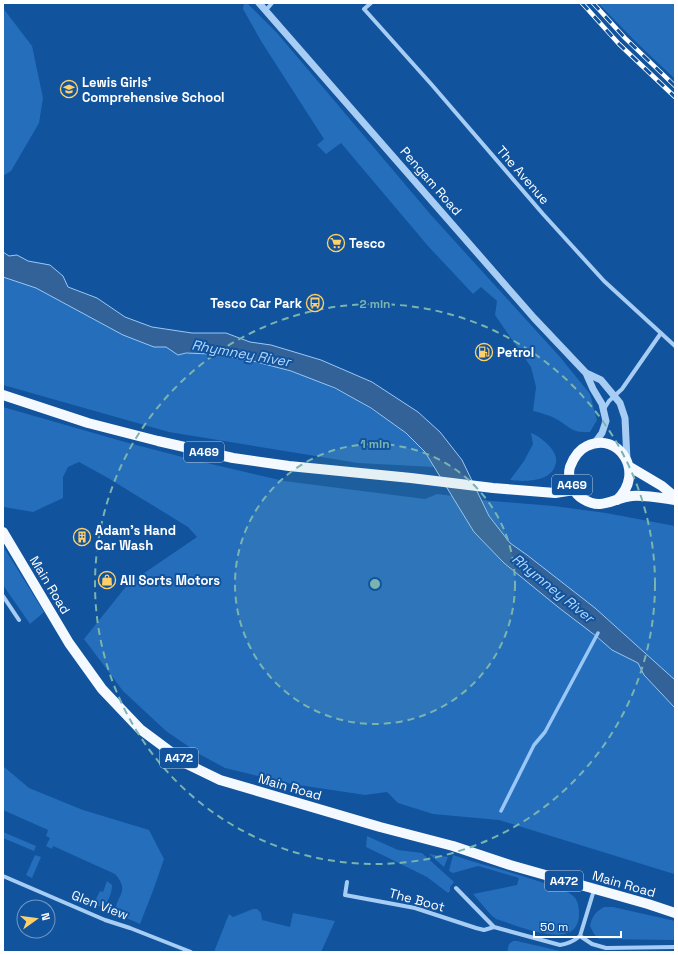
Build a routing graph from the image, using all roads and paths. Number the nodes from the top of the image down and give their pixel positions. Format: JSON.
{"nodes":[{"id":1,"x":259,"y":3,"type":"edge"},
{"id":2,"x":272,"y":3,"type":"edge"},
{"id":3,"x":371,"y":3,"type":"edge"},
{"id":4,"x":266,"y":10,"type":"junction"},
{"id":5,"x":661,"y":333,"type":"junction"},
{"id":6,"x":675,"y":346,"type":"edge"},
{"id":7,"x":586,"y":373,"type":"junction"},
{"id":8,"x":3,"y":395,"type":"edge"},
{"id":9,"x":615,"y":396,"type":"junction"},
{"id":10,"x":604,"y":410,"type":"junction"},
{"id":11,"x":594,"y":444,"type":"junction"},
{"id":12,"x":628,"y":463,"type":"junction"},
{"id":13,"x":574,"y":490,"type":"junction"},
{"id":14,"x":675,"y":498,"type":"edge"},
{"id":15,"x":617,"y":500,"type":"junction"},
{"id":16,"x":3,"y":532,"type":"edge"},
{"id":17,"x":3,"y":596,"type":"edge"},
{"id":18,"x":19,"y":620,"type":"dead end"},
{"id":19,"x":3,"y":876,"type":"edge"},
{"id":20,"x":347,"y":882,"type":"dead end"},
{"id":21,"x":456,"y":888,"type":"dead end"},
{"id":22,"x":594,"y":890,"type":"junction"},
{"id":23,"x":675,"y":913,"type":"edge"},
{"id":24,"x":494,"y":927,"type":"junction"},
{"id":25,"x":580,"y":936,"type":"junction"},
{"id":26,"x":675,"y":947,"type":"edge"},
{"id":27,"x":191,"y":952,"type":"edge"}],
"edges":[{"from":1,"to":4,"type":"street","name":"Pengam Road"},
{"from":2,"to":4,"type":"street"},
{"from":3,"to":5,"type":"street","name":"The Avenue"},
{"from":4,"to":7,"type":"street","name":"Pengam Road"},
{"from":5,"to":6,"type":"street","name":"The Avenue"},
{"from":5,"to":9,"type":"street"},
{"from":7,"to":9,"type":"street","name":"Pengam Road"},
{"from":7,"to":10,"type":"street","name":"Pengam Road"},
{"from":8,"to":13,"type":"main road","number":"A469"},
{"from":9,"to":10,"type":"street"},
{"from":9,"to":12,"type":"street","name":"Pengam Road"},
{"from":10,"to":11,"type":"street","name":"Pengam Road"},
{"from":11,"to":12,"type":"main road","number":"A469"},
{"from":11,"to":13,"type":"main road","number":"A469"},
{"from":12,"to":14,"type":"main road","number":"A469"},
{"from":12,"to":15,"type":"main road"},
{"from":13,"to":15,"type":"main road","number":"A469"},
{"from":14,"to":15,"type":"main road","number":"A469"},
{"from":16,"to":22,"type":"main road","name":"Main Road","number":"A472"},
{"from":17,"to":18,"type":"street"},
{"from":19,"to":27,"type":"street","name":"Glen View"},
{"from":20,"to":24,"type":"street","name":"The Boot"},
{"from":21,"to":24,"type":"street"},
{"from":22,"to":23,"type":"main road","name":"Main Road","number":"A472"},
{"from":22,"to":25,"type":"street"},
{"from":24,"to":25,"type":"street"},
{"from":25,"to":26,"type":"street"}]}
